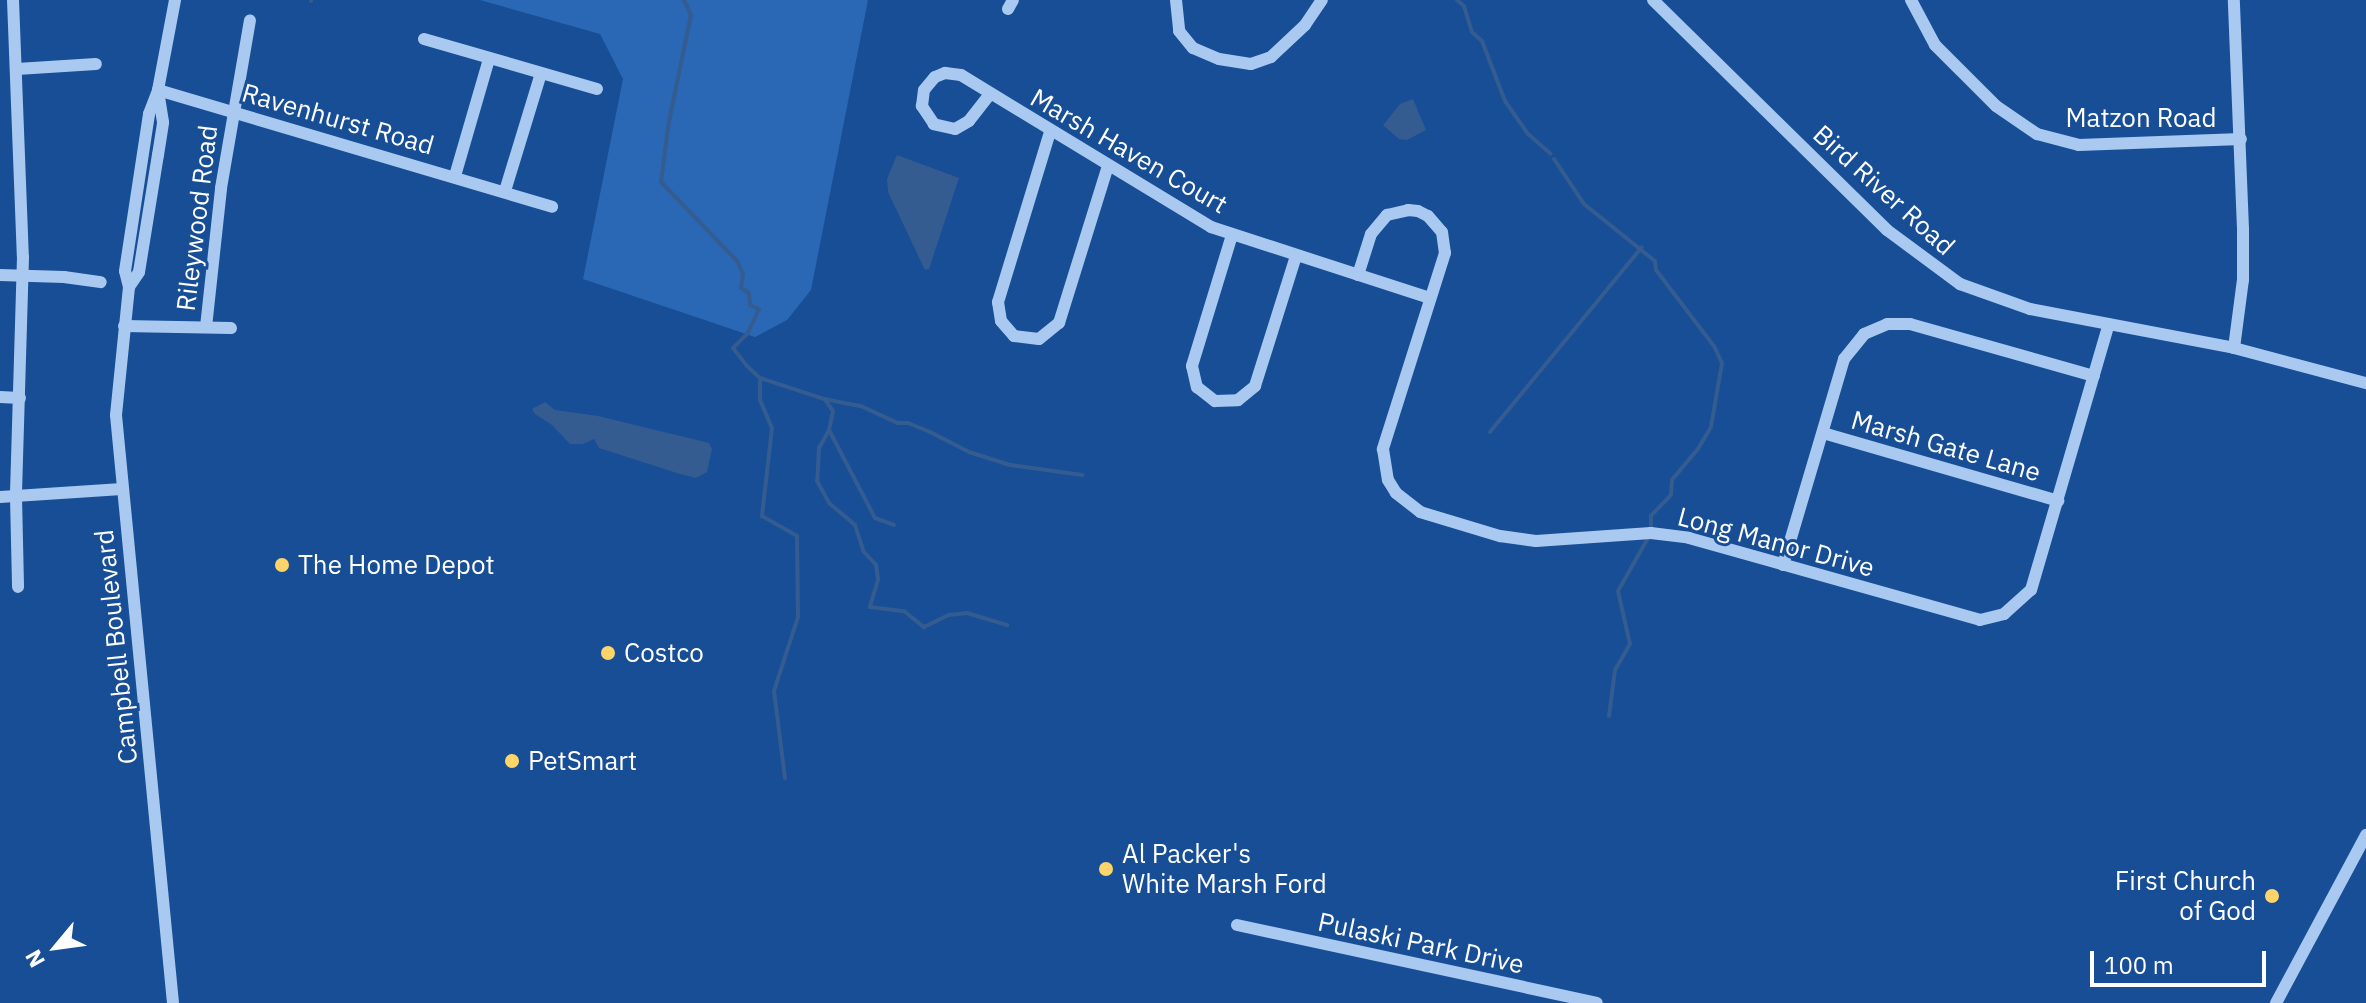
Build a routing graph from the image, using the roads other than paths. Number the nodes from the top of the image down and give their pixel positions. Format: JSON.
{"nodes":[{"id":1,"x":13,"y":0,"type":"edge"},
{"id":2,"x":175,"y":0,"type":"edge"},
{"id":3,"x":1176,"y":0,"type":"edge"},
{"id":4,"x":1322,"y":0,"type":"edge"},
{"id":5,"x":1653,"y":0,"type":"edge"},
{"id":6,"x":1911,"y":0,"type":"edge"},
{"id":7,"x":2234,"y":0,"type":"edge"},
{"id":8,"x":250,"y":20,"type":"dead end"},
{"id":9,"x":424,"y":39,"type":"dead end"},
{"id":10,"x":489,"y":59,"type":"junction"},
{"id":11,"x":96,"y":64,"type":"dead end"},
{"id":12,"x":17,"y":69,"type":"junction"},
{"id":13,"x":541,"y":73,"type":"junction"},
{"id":14,"x":597,"y":89,"type":"dead end"},
{"id":15,"x":158,"y":90,"type":"junction"},
{"id":16,"x":990,"y":94,"type":"junction"},
{"id":17,"x":233,"y":112,"type":"junction"},
{"id":18,"x":1050,"y":132,"type":"junction"},
{"id":19,"x":2241,"y":139,"type":"junction"},
{"id":20,"x":1108,"y":166,"type":"junction"},
{"id":21,"x":455,"y":176,"type":"junction"},
{"id":22,"x":505,"y":191,"type":"junction"},
{"id":23,"x":552,"y":207,"type":"dead end"},
{"id":24,"x":1232,"y":235,"type":"junction"},
{"id":25,"x":1296,"y":256,"type":"junction"},
{"id":26,"x":0,"y":275,"type":"edge"},
{"id":27,"x":22,"y":275,"type":"junction"},
{"id":28,"x":1358,"y":275,"type":"junction"},
{"id":29,"x":101,"y":282,"type":"dead end"},
{"id":30,"x":1430,"y":298,"type":"junction"},
{"id":31,"x":2109,"y":324,"type":"junction"},
{"id":32,"x":124,"y":326,"type":"junction"},
{"id":33,"x":206,"y":327,"type":"junction"},
{"id":34,"x":231,"y":328,"type":"dead end"},
{"id":35,"x":2234,"y":348,"type":"junction"},
{"id":36,"x":2094,"y":376,"type":"junction"},
{"id":37,"x":2366,"y":383,"type":"edge"},
{"id":38,"x":0,"y":397,"type":"edge"},
{"id":39,"x":20,"y":398,"type":"junction"},
{"id":40,"x":1823,"y":433,"type":"junction"},
{"id":41,"x":122,"y":489,"type":"junction"},
{"id":42,"x":0,"y":497,"type":"edge"},
{"id":43,"x":16,"y":497,"type":"junction"},
{"id":44,"x":2058,"y":501,"type":"junction"},
{"id":45,"x":1783,"y":565,"type":"junction"},
{"id":46,"x":18,"y":587,"type":"dead end"},
{"id":47,"x":2366,"y":835,"type":"edge"},
{"id":48,"x":1237,"y":925,"type":"dead end"},
{"id":49,"x":173,"y":1003,"type":"edge"},
{"id":50,"x":1597,"y":1003,"type":"edge"},
{"id":51,"x":2276,"y":1003,"type":"edge"}],
"edges":[{"from":1,"to":12,"type":"street"},
{"from":2,"to":15,"type":"street","name":"Campbell Boulevard"},
{"from":3,"to":4,"type":"street"},
{"from":5,"to":31,"type":"street","name":"Bird River Road"},
{"from":6,"to":19,"type":"street","name":"Matzon Road"},
{"from":7,"to":19,"type":"street"},
{"from":8,"to":17,"type":"street","name":"Rileywood Road"},
{"from":9,"to":10,"type":"street"},
{"from":10,"to":13,"type":"street"},
{"from":10,"to":21,"type":"street"},
{"from":11,"to":12,"type":"street"},
{"from":12,"to":27,"type":"street"},
{"from":13,"to":14,"type":"street"},
{"from":13,"to":22,"type":"street"},
{"from":15,"to":17,"type":"street","name":"Ravenhurst Road"},
{"from":15,"to":32,"type":"street","name":"Campbell Boulevard"},
{"from":16,"to":16,"type":"street","name":"Marsh Haven Court"},
{"from":16,"to":18,"type":"street","name":"Marsh Haven Court"},
{"from":17,"to":21,"type":"street","name":"Ravenhurst Road"},
{"from":17,"to":33,"type":"street","name":"Rileywood Road"},
{"from":18,"to":20,"type":"street","name":"Marsh Haven Court"},
{"from":18,"to":20,"type":"street"},
{"from":19,"to":35,"type":"street"},
{"from":20,"to":24,"type":"street","name":"Marsh Haven Court"},
{"from":21,"to":22,"type":"street","name":"Ravenhurst Road"},
{"from":22,"to":23,"type":"street","name":"Ravenhurst Road"},
{"from":24,"to":25,"type":"street","name":"Marsh Haven Court"},
{"from":24,"to":25,"type":"street"},
{"from":25,"to":28,"type":"street","name":"Marsh Haven Court"},
{"from":26,"to":27,"type":"street"},
{"from":27,"to":29,"type":"street"},
{"from":27,"to":39,"type":"street"},
{"from":28,"to":30,"type":"street","name":"Marsh Haven Court"},
{"from":28,"to":30,"type":"street","name":"Long Manor Drive"},
{"from":30,"to":45,"type":"street","name":"Long Manor Drive"},
{"from":31,"to":35,"type":"street","name":"Bird River Road"},
{"from":31,"to":36,"type":"street","name":"Long Manor Drive"},
{"from":32,"to":33,"type":"street","name":"Rileywood Road"},
{"from":32,"to":41,"type":"street","name":"Campbell Boulevard"},
{"from":33,"to":34,"type":"street","name":"Rileywood Road"},
{"from":35,"to":37,"type":"street","name":"Bird River Road"},
{"from":36,"to":40,"type":"street"},
{"from":36,"to":44,"type":"street","name":"Long Manor Drive"},
{"from":38,"to":39,"type":"street"},
{"from":39,"to":43,"type":"street"},
{"from":40,"to":44,"type":"street","name":"Marsh Gate Lane"},
{"from":40,"to":45,"type":"street"},
{"from":41,"to":43,"type":"street"},
{"from":41,"to":49,"type":"street","name":"Campbell Boulevard"},
{"from":42,"to":43,"type":"street"},
{"from":43,"to":46,"type":"street"},
{"from":44,"to":45,"type":"street","name":"Long Manor Drive"},
{"from":47,"to":51,"type":"street"},
{"from":48,"to":50,"type":"street","name":"Pulaski Park Drive"}]}
